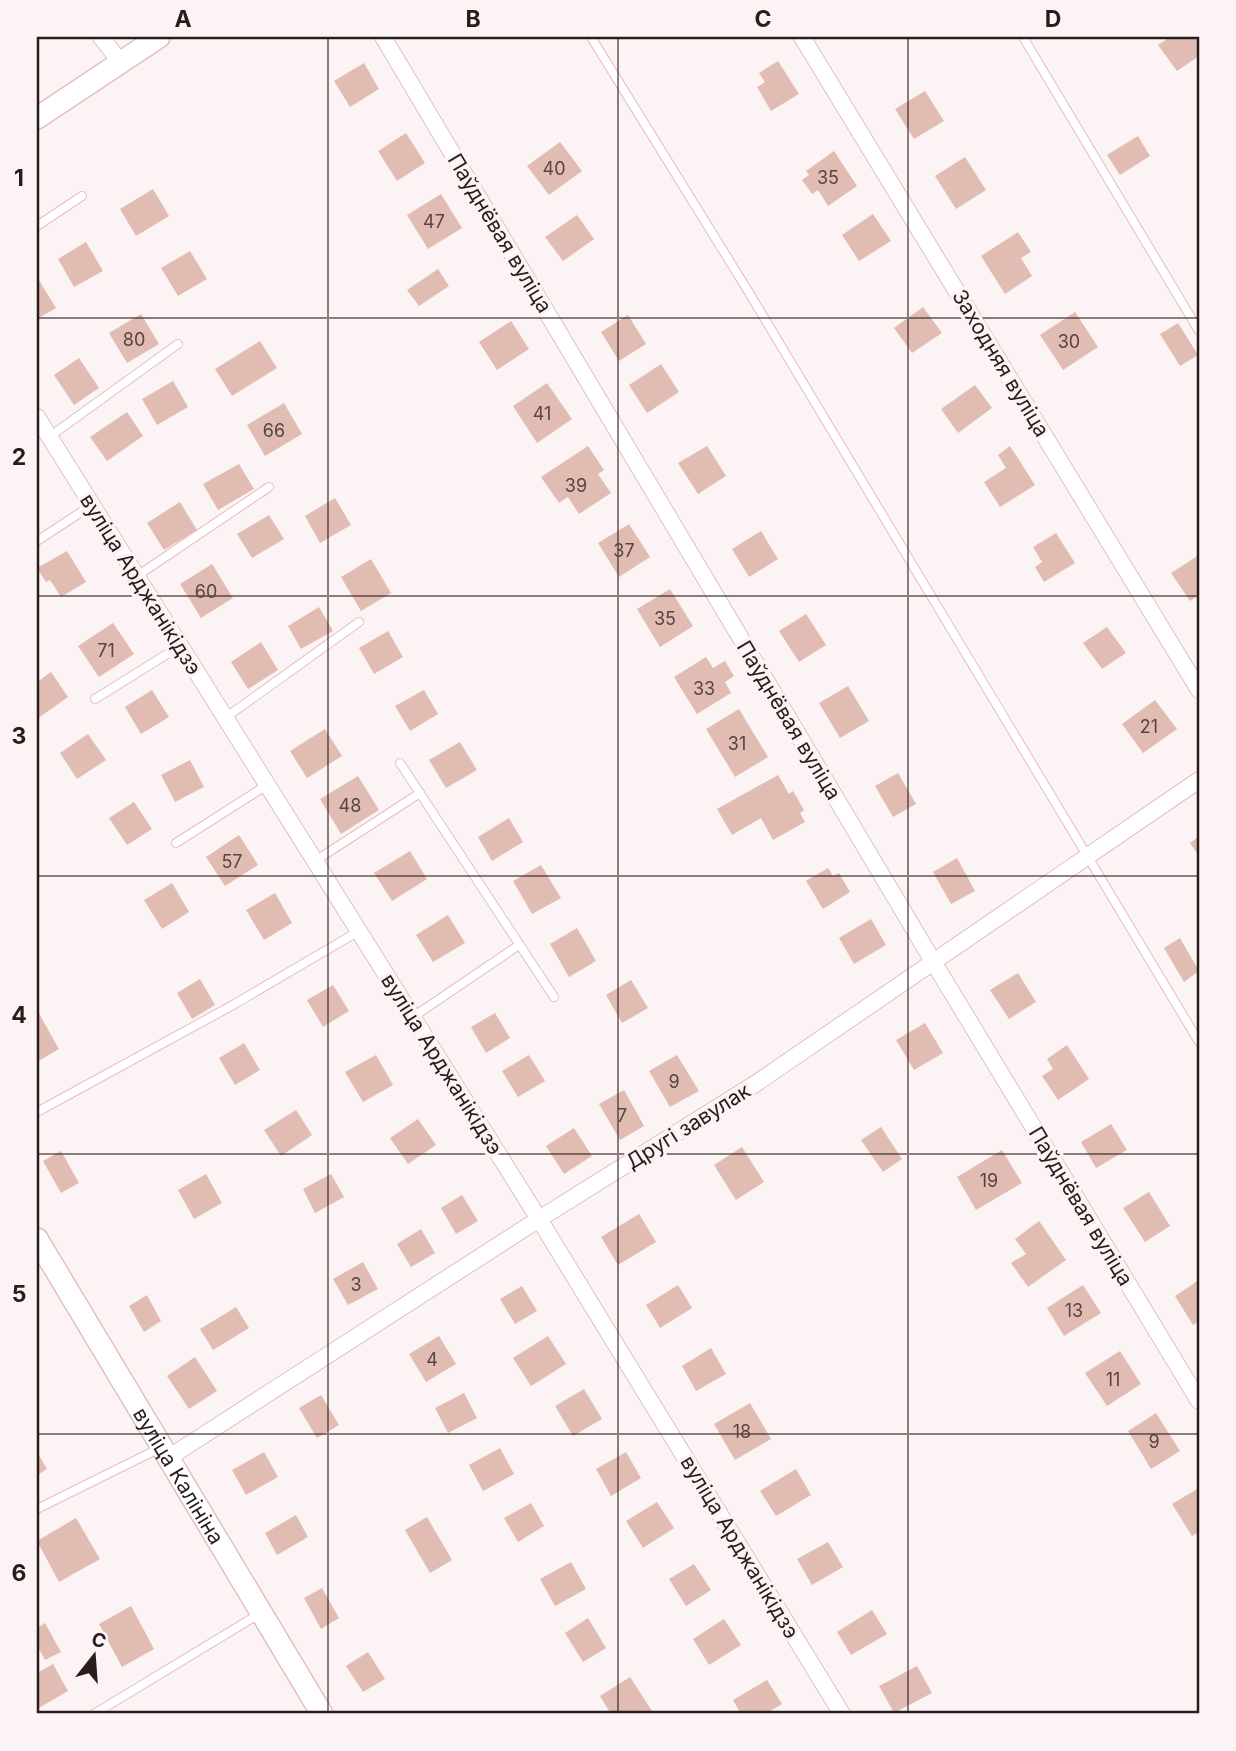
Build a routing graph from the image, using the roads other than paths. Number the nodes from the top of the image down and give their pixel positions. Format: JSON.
{"nodes":[{"id":1,"x":101,"y":37,"type":"edge"},
{"id":2,"x":159,"y":37,"type":"edge"},
{"id":3,"x":383,"y":37,"type":"edge"},
{"id":4,"x":592,"y":37,"type":"edge"},
{"id":5,"x":802,"y":37,"type":"edge"},
{"id":6,"x":1023,"y":37,"type":"edge"},
{"id":7,"x":121,"y":63,"type":"junction"},
{"id":8,"x":37,"y":118,"type":"edge"},
{"id":9,"x":82,"y":196,"type":"dead end"},
{"id":10,"x":37,"y":226,"type":"edge"},
{"id":11,"x":1199,"y":331,"type":"edge"},
{"id":12,"x":178,"y":344,"type":"dead end"},
{"id":13,"x":37,"y":417,"type":"edge"},
{"id":14,"x":49,"y":437,"type":"junction"},
{"id":15,"x":269,"y":487,"type":"dead end"},
{"id":16,"x":92,"y":505,"type":"junction"},
{"id":17,"x":37,"y":541,"type":"edge"},
{"id":18,"x":137,"y":576,"type":"junction"},
{"id":19,"x":359,"y":622,"type":"dead end"},
{"id":20,"x":180,"y":646,"type":"junction"},
{"id":21,"x":1199,"y":690,"type":"edge"},
{"id":22,"x":95,"y":699,"type":"dead end"},
{"id":23,"x":225,"y":718,"type":"junction"},
{"id":24,"x":400,"y":763,"type":"dead end"},
{"id":25,"x":1199,"y":780,"type":"edge"},
{"id":26,"x":267,"y":785,"type":"junction"},
{"id":27,"x":420,"y":793,"type":"junction"},
{"id":28,"x":176,"y":843,"type":"dead end"},
{"id":29,"x":1089,"y":856,"type":"junction"},
{"id":30,"x":315,"y":861,"type":"junction"},
{"id":31,"x":359,"y":931,"type":"junction"},
{"id":32,"x":519,"y":945,"type":"junction"},
{"id":33,"x":934,"y":963,"type":"junction"},
{"id":34,"x":554,"y":998,"type":"dead end"},
{"id":35,"x":413,"y":1017,"type":"junction"},
{"id":36,"x":1199,"y":1042,"type":"edge"},
{"id":37,"x":37,"y":1112,"type":"edge"},
{"id":38,"x":539,"y":1219,"type":"junction"},
{"id":39,"x":37,"y":1239,"type":"edge"},
{"id":40,"x":1199,"y":1401,"type":"edge"},
{"id":41,"x":165,"y":1453,"type":"junction"},
{"id":42,"x":37,"y":1509,"type":"edge"},
{"id":43,"x":261,"y":1613,"type":"junction"},
{"id":44,"x":94,"y":1714,"type":"edge"},
{"id":45,"x":322,"y":1714,"type":"edge"},
{"id":46,"x":842,"y":1714,"type":"edge"}],
"edges":[{"from":1,"to":7,"type":"street"},
{"from":2,"to":7,"type":"street"},
{"from":3,"to":33,"type":"street","name":"Паўднёвая вуліца"},
{"from":4,"to":29,"type":"lane"},
{"from":5,"to":21,"type":"street","name":"Заходняя вуліца"},
{"from":6,"to":11,"type":"lane"},
{"from":7,"to":8,"type":"street"},
{"from":9,"to":10,"type":"lane"},
{"from":12,"to":14,"type":"lane"},
{"from":13,"to":14,"type":"street","name":"вуліца Арджанікідзэ"},
{"from":14,"to":16,"type":"street","name":"вуліца Арджанікідзэ"},
{"from":15,"to":18,"type":"lane"},
{"from":16,"to":17,"type":"lane"},
{"from":16,"to":18,"type":"street","name":"вуліца Арджанікідзэ"},
{"from":18,"to":20,"type":"street","name":"вуліца Арджанікідзэ"},
{"from":19,"to":23,"type":"lane"},
{"from":20,"to":22,"type":"lane"},
{"from":20,"to":23,"type":"street","name":"вуліца Арджанікідзэ"},
{"from":23,"to":26,"type":"street","name":"вуліца Арджанікідзэ"},
{"from":24,"to":27,"type":"lane"},
{"from":25,"to":29,"type":"street","name":"Другі завулак"},
{"from":26,"to":28,"type":"lane"},
{"from":26,"to":30,"type":"street","name":"вуліца Арджанікідзэ"},
{"from":27,"to":30,"type":"lane"},
{"from":27,"to":32,"type":"lane"},
{"from":29,"to":33,"type":"street","name":"Другі завулак"},
{"from":29,"to":36,"type":"lane"},
{"from":30,"to":31,"type":"street","name":"вуліца Арджанікідзэ"},
{"from":31,"to":35,"type":"street","name":"вуліца Арджанікідзэ"},
{"from":31,"to":37,"type":"lane"},
{"from":32,"to":34,"type":"lane"},
{"from":32,"to":35,"type":"lane"},
{"from":33,"to":38,"type":"street","name":"Другі завулак"},
{"from":33,"to":40,"type":"street","name":"Паўднёвая вуліца"},
{"from":35,"to":38,"type":"street","name":"вуліца Арджанікідзэ"},
{"from":38,"to":41,"type":"street","name":"Другі завулак"},
{"from":38,"to":46,"type":"street","name":"вуліца Арджанікідзэ"},
{"from":39,"to":41,"type":"street","name":"вуліца Калініна"},
{"from":41,"to":42,"type":"lane"},
{"from":41,"to":43,"type":"street","name":"вуліца Калініна"},
{"from":43,"to":44,"type":"lane"},
{"from":43,"to":45,"type":"street","name":"вуліца Калініна"}]}
